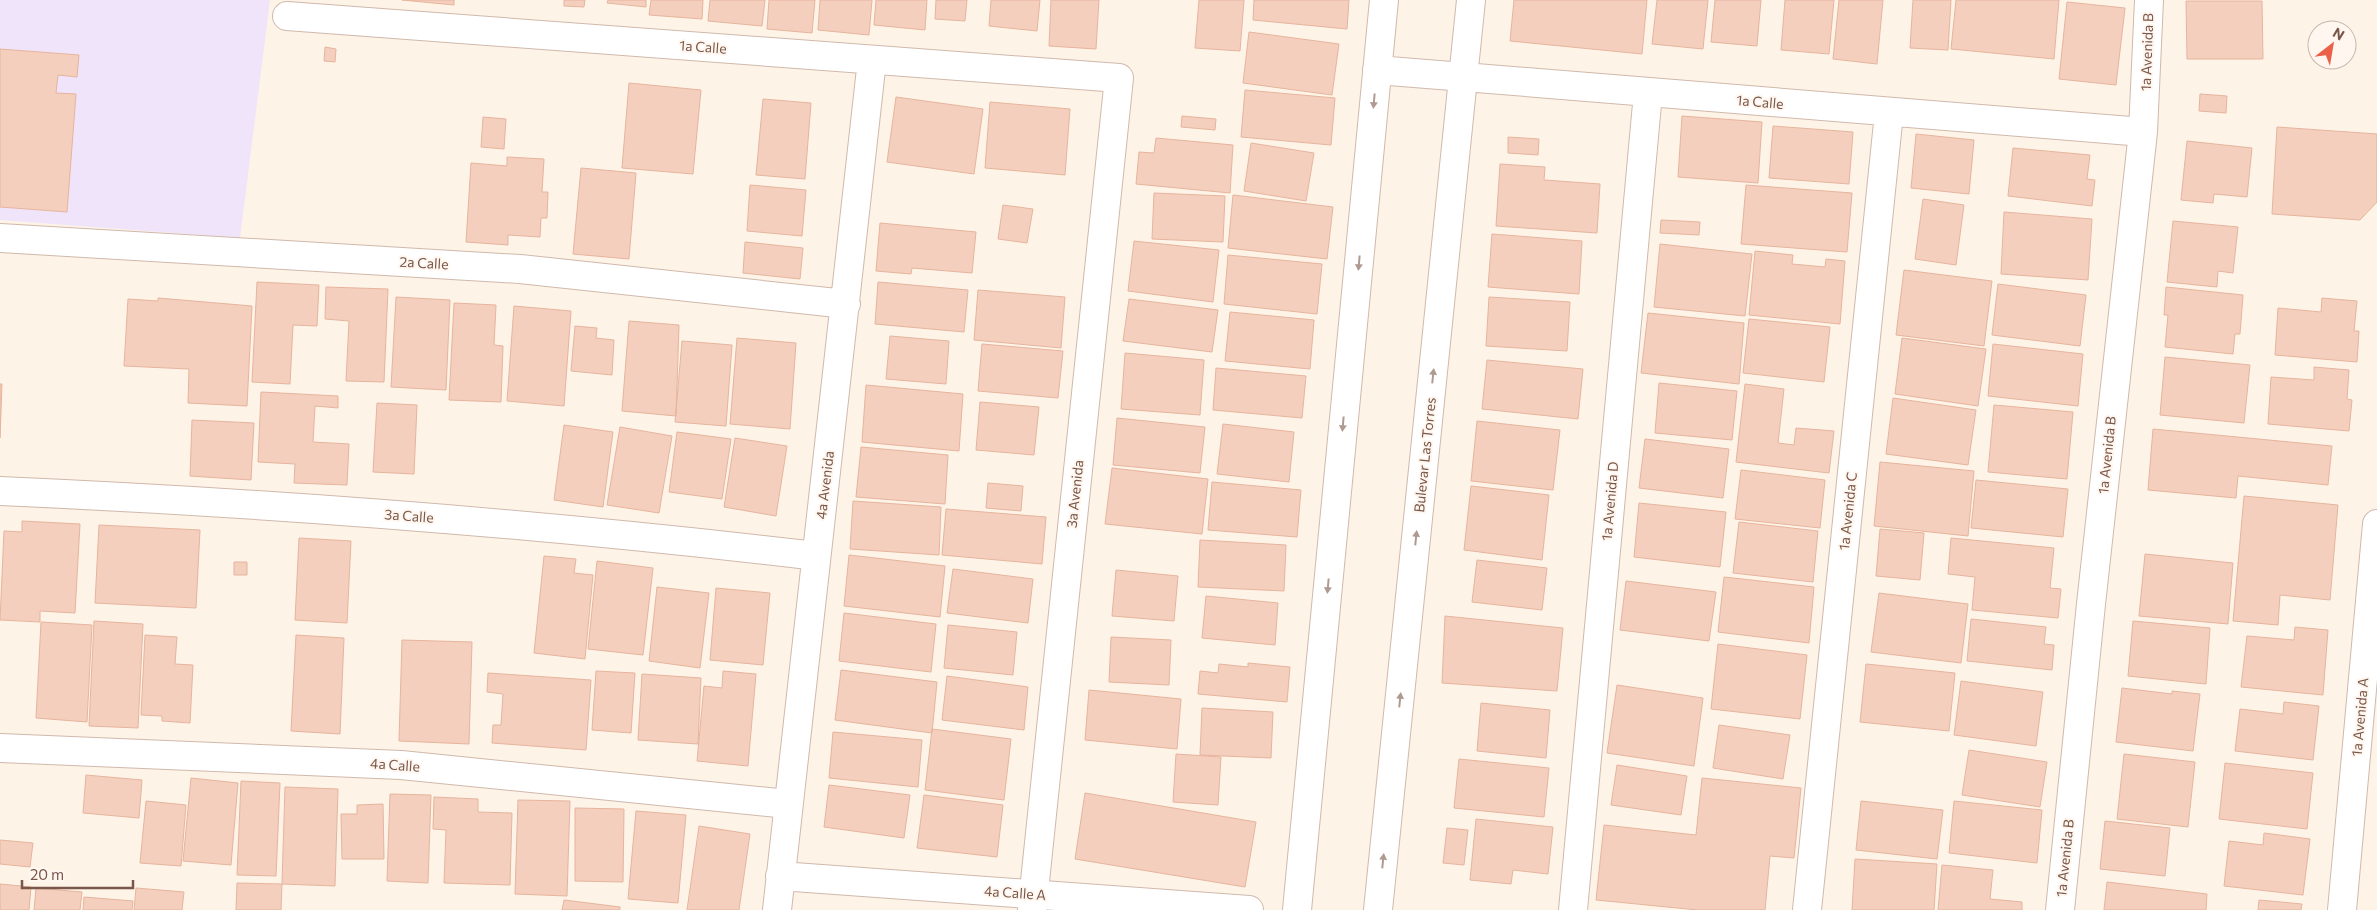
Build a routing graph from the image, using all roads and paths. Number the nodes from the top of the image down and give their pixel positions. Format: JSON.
{"nodes":[{"id":1,"x":1384,"y":0,"type":"edge"},
{"id":2,"x":1471,"y":0,"type":"edge"},
{"id":3,"x":2149,"y":0,"type":"edge"},
{"id":4,"x":288,"y":16,"type":"dead end"},
{"id":5,"x":872,"y":60,"type":"junction"},
{"id":6,"x":1377,"y":70,"type":"junction"},
{"id":7,"x":1463,"y":77,"type":"junction"},
{"id":8,"x":1119,"y":78,"type":"joint"},
{"id":9,"x":1648,"y":93,"type":"junction"},
{"id":10,"x":1889,"y":113,"type":"junction"},
{"id":11,"x":2144,"y":132,"type":"junction"},
{"id":12,"x":0,"y":238,"type":"edge"},
{"id":13,"x":846,"y":304,"type":"junction"},
{"id":14,"x":0,"y":491,"type":"edge"},
{"id":15,"x":2377,"y":524,"type":"edge"},
{"id":16,"x":816,"y":556,"type":"junction"},
{"id":17,"x":0,"y":748,"type":"edge"},
{"id":18,"x":788,"y":804,"type":"junction"},
{"id":19,"x":780,"y":876,"type":"junction"},
{"id":20,"x":1033,"y":902,"type":"edge"},
{"id":21,"x":776,"y":910,"type":"edge"},
{"id":22,"x":1250,"y":910,"type":"edge"},
{"id":23,"x":1297,"y":910,"type":"edge"},
{"id":24,"x":1378,"y":910,"type":"edge"},
{"id":25,"x":1573,"y":910,"type":"edge"},
{"id":26,"x":1807,"y":910,"type":"edge"},
{"id":27,"x":2060,"y":910,"type":"edge"},
{"id":28,"x":2342,"y":910,"type":"edge"}],
"edges":[{"from":1,"to":6,"type":"street"},
{"from":2,"to":7,"type":"street","name":"Bulevar Las Torres"},
{"from":3,"to":11,"type":"street","name":"1a Avenida B"},
{"from":4,"to":5,"type":"street","name":"1a Calle"},
{"from":5,"to":8,"type":"street","name":"1a Calle"},
{"from":5,"to":13,"type":"street","name":"4a Avenida"},
{"from":6,"to":7,"type":"street","name":"1a Calle"},
{"from":6,"to":23,"type":"street","one_way":true},
{"from":7,"to":9,"type":"street","name":"1a Calle"},
{"from":24,"to":7,"type":"street","name":"Bulevar Las Torres","one_way":true},
{"from":8,"to":20,"type":"street","name":"3a Avenida"},
{"from":9,"to":10,"type":"street","name":"1a Calle"},
{"from":9,"to":25,"type":"street","name":"1a Avenida D"},
{"from":10,"to":11,"type":"street","name":"1a Calle"},
{"from":10,"to":26,"type":"street","name":"1a Avenida C"},
{"from":11,"to":27,"type":"street","name":"1a Avenida B"},
{"from":12,"to":13,"type":"street","name":"2a Calle"},
{"from":13,"to":16,"type":"street","name":"4a Avenida"},
{"from":14,"to":16,"type":"street","name":"3a Calle"},
{"from":15,"to":28,"type":"street","name":"1a Avenida A"},
{"from":16,"to":18,"type":"street","name":"4a Avenida"},
{"from":17,"to":18,"type":"street","name":"4a Calle"},
{"from":18,"to":19,"type":"street","name":"4a Avenida"},
{"from":19,"to":20,"type":"street","name":"4a Calle A"},
{"from":19,"to":21,"type":"street","name":"4a Avenida"},
{"from":20,"to":22,"type":"street","name":"4a Calle A"}]}
